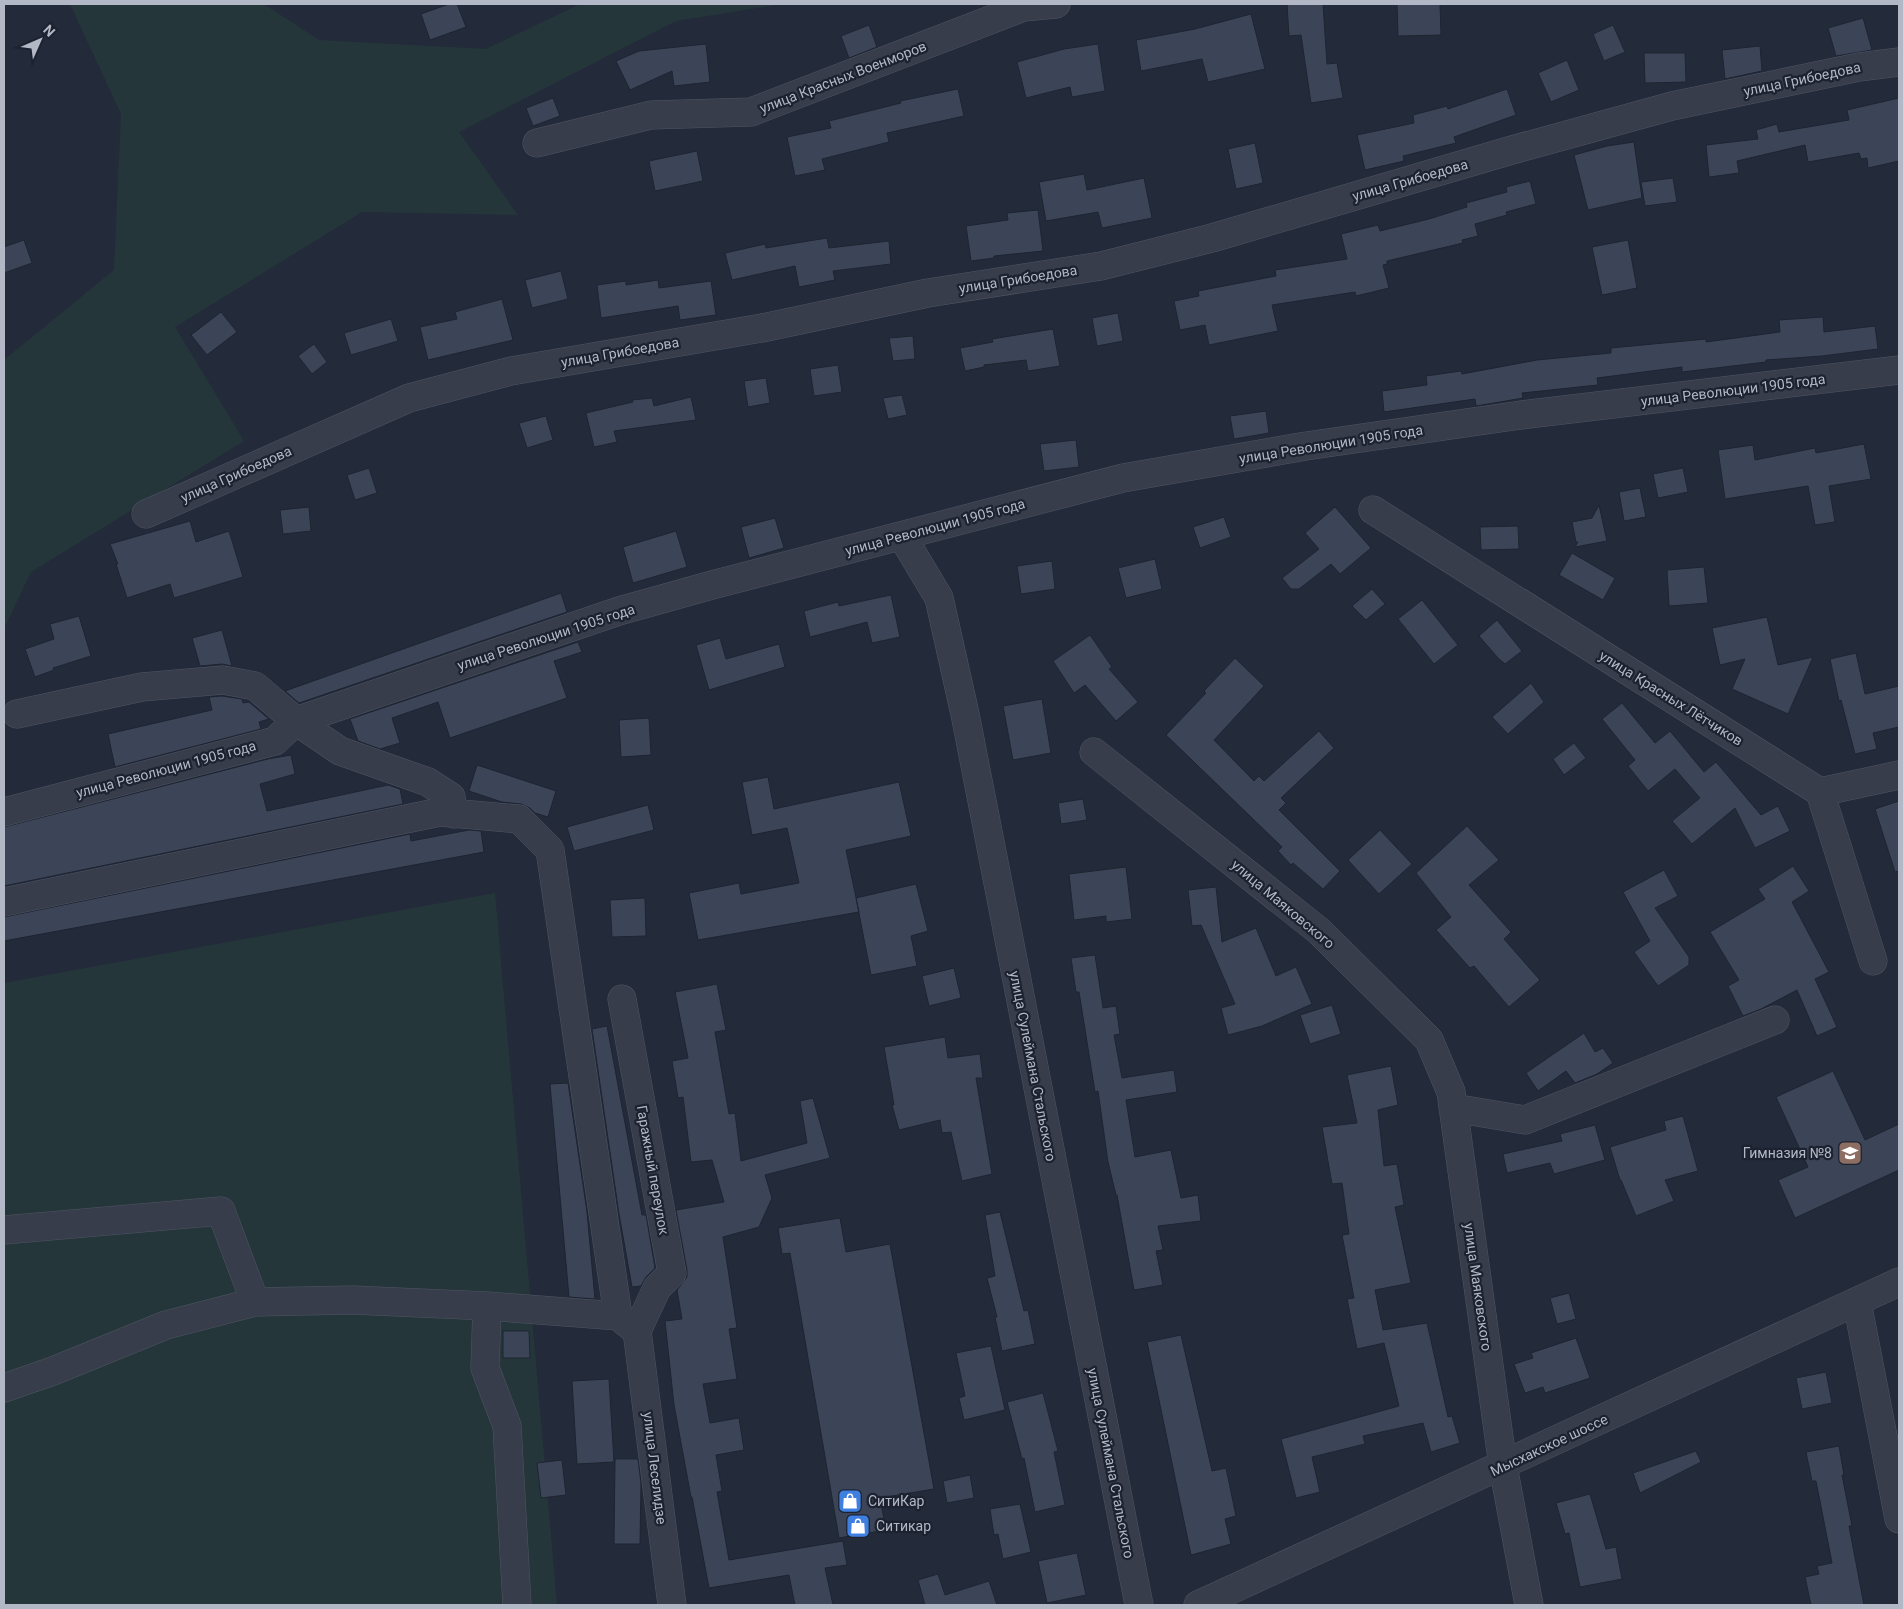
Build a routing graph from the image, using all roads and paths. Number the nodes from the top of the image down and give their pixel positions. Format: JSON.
{"nodes":[{"id":1,"x":1056,"y":4,"type":"edge"},
{"id":2,"x":1023,"y":5,"type":"edge"},
{"id":3,"x":1899,"y":62,"type":"edge"},
{"id":4,"x":537,"y":143,"type":"dead end"},
{"id":5,"x":1899,"y":370,"type":"edge"},
{"id":6,"x":1373,"y":510,"type":"dead end"},
{"id":7,"x":146,"y":514,"type":"dead end"},
{"id":8,"x":902,"y":536,"type":"junction"},
{"id":9,"x":17,"y":714,"type":"dead end"},
{"id":10,"x":296,"y":721,"type":"junction"},
{"id":11,"x":1094,"y":752,"type":"dead end"},
{"id":12,"x":1899,"y":775,"type":"edge"},
{"id":13,"x":1820,"y":792,"type":"junction"},
{"id":14,"x":4,"y":812,"type":"edge"},
{"id":15,"x":454,"y":814,"type":"junction"},
{"id":16,"x":4,"y":902,"type":"edge"},
{"id":17,"x":1873,"y":961,"type":"dead end"},
{"id":18,"x":622,"y":999,"type":"dead end"},
{"id":19,"x":1775,"y":1020,"type":"dead end"},
{"id":20,"x":1453,"y":1108,"type":"junction"},
{"id":21,"x":4,"y":1230,"type":"edge"},
{"id":22,"x":1899,"y":1282,"type":"edge"},
{"id":23,"x":255,"y":1302,"type":"junction"},
{"id":24,"x":1857,"y":1302,"type":"junction"},
{"id":25,"x":487,"y":1306,"type":"junction"},
{"id":26,"x":628,"y":1323,"type":"junction"},
{"id":27,"x":4,"y":1388,"type":"edge"},
{"id":28,"x":1503,"y":1466,"type":"junction"},
{"id":29,"x":1899,"y":1519,"type":"edge"},
{"id":30,"x":517,"y":1605,"type":"edge"},
{"id":31,"x":672,"y":1605,"type":"edge"},
{"id":32,"x":1139,"y":1605,"type":"edge"},
{"id":33,"x":1198,"y":1605,"type":"edge"},
{"id":34,"x":1529,"y":1605,"type":"edge"}],
"edges":[{"from":1,"to":2,"type":"street","name":"улица Красных Военморов"},
{"from":2,"to":4,"type":"street","name":"улица Красных Военморов"},
{"from":3,"to":7,"type":"street","name":"улица Грибоедова"},
{"from":5,"to":8,"type":"street","name":"улица Революции 1905 года"},
{"from":6,"to":13,"type":"street","name":"улица Красных Лётчиков"},
{"from":8,"to":10,"type":"street","name":"улица Революции 1905 года"},
{"from":8,"to":32,"type":"street","name":"улица Сулеймана Стальского"},
{"from":9,"to":10,"type":"street"},
{"from":10,"to":14,"type":"street","name":"улица Революции 1905 года"},
{"from":10,"to":15,"type":"street"},
{"from":11,"to":20,"type":"street","name":"улица Маяковского"},
{"from":12,"to":13,"type":"street"},
{"from":13,"to":17,"type":"street"},
{"from":15,"to":16,"type":"street","name":"улица Леселидзе"},
{"from":15,"to":26,"type":"street","name":"улица Леселидзе"},
{"from":18,"to":26,"type":"street","name":"Гаражный переулок"},
{"from":19,"to":20,"type":"street"},
{"from":20,"to":28,"type":"street","name":"улица Маяковского"},
{"from":21,"to":23,"type":"street"},
{"from":22,"to":24,"type":"street","name":"Мысхакское шоссе"},
{"from":23,"to":25,"type":"street"},
{"from":23,"to":27,"type":"street"},
{"from":24,"to":28,"type":"street","name":"Мысхакское шоссе"},
{"from":24,"to":29,"type":"street"},
{"from":25,"to":26,"type":"street"},
{"from":25,"to":30,"type":"street"},
{"from":26,"to":31,"type":"street","name":"улица Леселидзе"},
{"from":28,"to":33,"type":"street","name":"Мысхакское шоссе"},
{"from":28,"to":34,"type":"street","name":"улица Маяковского"}]}
